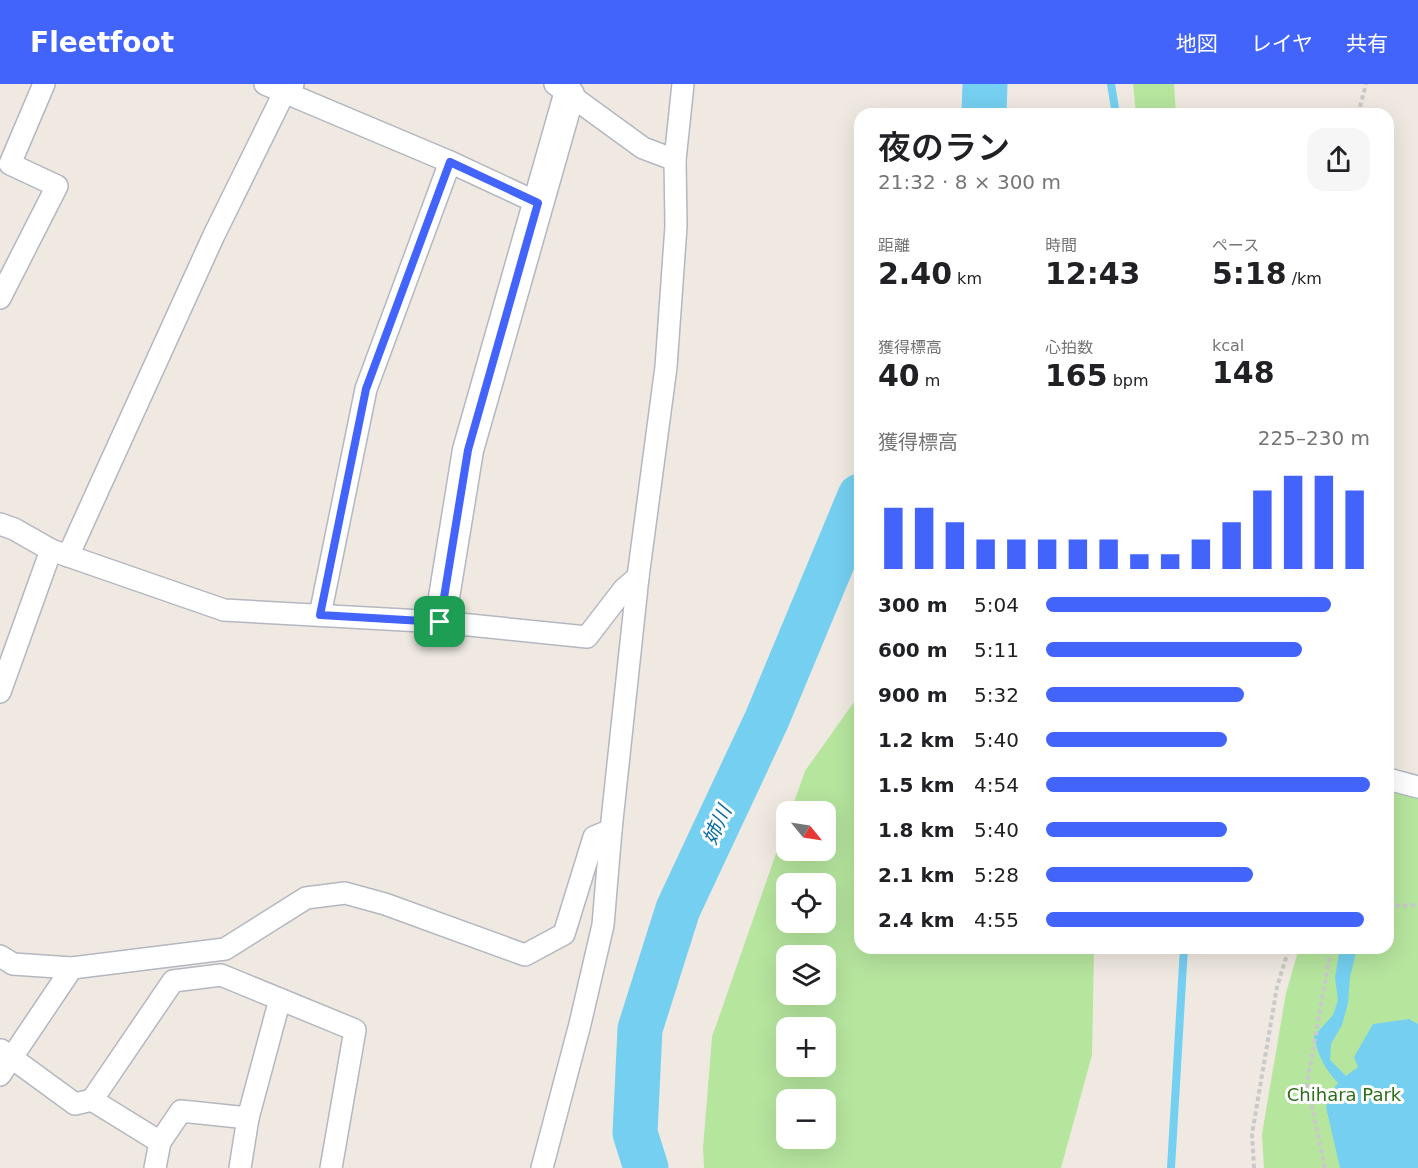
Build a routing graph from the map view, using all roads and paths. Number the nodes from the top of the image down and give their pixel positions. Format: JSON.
{"nodes":[{"id":1,"x":44,"y":84,"type":"edge"},
{"id":2,"x":264,"y":84,"type":"edge"},
{"id":3,"x":682,"y":84,"type":"edge"},
{"id":4,"x":1366,"y":84,"type":"edge"},
{"id":5,"x":565,"y":88,"type":"edge"},
{"id":6,"x":289,"y":89,"type":"edge"},
{"id":7,"x":1360,"y":108,"type":"edge"},
{"id":8,"x":675,"y":160,"type":"junction"},
{"id":9,"x":450,"y":162,"type":"junction"},
{"id":10,"x":538,"y":203,"type":"junction"},
{"id":11,"x":0,"y":298,"type":"edge"},
{"id":12,"x":0,"y":524,"type":"edge"},
{"id":13,"x":60,"y":553,"type":"junction"},
{"id":14,"x":638,"y":577,"type":"junction"},
{"id":15,"x":320,"y":615,"type":"junction"},
{"id":16,"x":440,"y":622,"type":"junction"},
{"id":17,"x":0,"y":692,"type":"edge"},
{"id":18,"x":1394,"y":781,"type":"edge"},
{"id":19,"x":1418,"y":787,"type":"edge"},
{"id":20,"x":611,"y":830,"type":"junction"},
{"id":21,"x":1418,"y":905,"type":"edge"},
{"id":22,"x":1394,"y":906,"type":"edge"},
{"id":23,"x":1287,"y":954,"type":"edge"},
{"id":24,"x":1329,"y":954,"type":"edge"},
{"id":25,"x":0,"y":956,"type":"edge"},
{"id":26,"x":72,"y":968,"type":"junction"},
{"id":27,"x":280,"y":999,"type":"junction"},
{"id":28,"x":6,"y":1053,"type":"edge"},
{"id":29,"x":0,"y":1075,"type":"edge"},
{"id":30,"x":92,"y":1100,"type":"junction"},
{"id":31,"x":248,"y":1118,"type":"junction"},
{"id":32,"x":160,"y":1142,"type":"junction"},
{"id":33,"x":155,"y":1168,"type":"edge"},
{"id":34,"x":240,"y":1168,"type":"edge"},
{"id":35,"x":331,"y":1168,"type":"edge"},
{"id":36,"x":542,"y":1168,"type":"edge"},
{"id":37,"x":1254,"y":1168,"type":"edge"},
{"id":38,"x":1325,"y":1168,"type":"edge"}],
"edges":[{"from":1,"to":11,"type":"street"},
{"from":2,"to":6,"type":"street"},
{"from":3,"to":8,"type":"street"},
{"from":4,"to":7,"type":"path"},
{"from":5,"to":8,"type":"street"},
{"from":5,"to":10,"type":"street"},
{"from":6,"to":9,"type":"street"},
{"from":6,"to":13,"type":"street"},
{"from":8,"to":14,"type":"street"},
{"from":9,"to":10,"type":"street"},
{"from":9,"to":15,"type":"street"},
{"from":10,"to":16,"type":"street"},
{"from":12,"to":13,"type":"street"},
{"from":13,"to":15,"type":"street"},
{"from":13,"to":17,"type":"street"},
{"from":14,"to":16,"type":"street"},
{"from":14,"to":20,"type":"street"},
{"from":15,"to":16,"type":"street"},
{"from":18,"to":19,"type":"street"},
{"from":20,"to":26,"type":"street"},
{"from":20,"to":36,"type":"street"},
{"from":21,"to":22,"type":"path"},
{"from":23,"to":37,"type":"path"},
{"from":24,"to":38,"type":"path"},
{"from":25,"to":26,"type":"street"},
{"from":26,"to":28,"type":"street"},
{"from":27,"to":30,"type":"street"},
{"from":27,"to":31,"type":"street"},
{"from":27,"to":35,"type":"street"},
{"from":28,"to":29,"type":"street"},
{"from":28,"to":30,"type":"street"},
{"from":30,"to":32,"type":"street"},
{"from":31,"to":32,"type":"street"},
{"from":31,"to":34,"type":"street"},
{"from":32,"to":33,"type":"street"}]}
